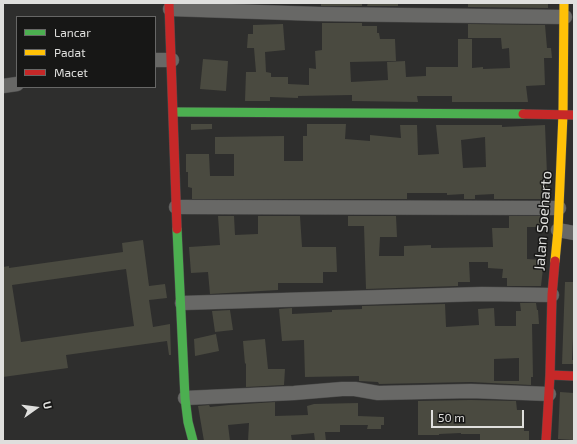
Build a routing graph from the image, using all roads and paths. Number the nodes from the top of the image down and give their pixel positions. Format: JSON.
{"nodes":[{"id":1,"x":564,"y":3,"type":"edge"},
{"id":2,"x":170,"y":6,"type":"edge"},
{"id":3,"x":319,"y":9,"type":"edge"},
{"id":4,"x":565,"y":17,"type":"junction"},
{"id":5,"x":156,"y":60,"type":"edge"},
{"id":6,"x":172,"y":60,"type":"junction"},
{"id":7,"x":16,"y":84,"type":"edge"},
{"id":8,"x":3,"y":86,"type":"edge"},
{"id":9,"x":174,"y":112,"type":"junction"},
{"id":10,"x":563,"y":114,"type":"junction"},
{"id":11,"x":574,"y":115,"type":"edge"},
{"id":12,"x":176,"y":207,"type":"junction"},
{"id":13,"x":559,"y":208,"type":"junction"},
{"id":14,"x":558,"y":230,"type":"junction"},
{"id":15,"x":574,"y":233,"type":"edge"},
{"id":16,"x":552,"y":295,"type":"junction"},
{"id":17,"x":182,"y":303,"type":"junction"},
{"id":18,"x":550,"y":375,"type":"junction"},
{"id":19,"x":574,"y":376,"type":"edge"},
{"id":20,"x":549,"y":394,"type":"junction"},
{"id":21,"x":185,"y":398,"type":"junction"},
{"id":22,"x":193,"y":441,"type":"edge"},
{"id":23,"x":546,"y":441,"type":"edge"}],
"edges":[{"from":1,"to":4,"type":"street","name":"Jalan Soeharto"},
{"from":2,"to":3,"type":"street"},
{"from":2,"to":6,"type":"street"},
{"from":3,"to":4,"type":"street"},
{"from":4,"to":10,"type":"street","name":"Jalan Soeharto"},
{"from":5,"to":6,"type":"street"},
{"from":6,"to":9,"type":"street"},
{"from":7,"to":8,"type":"street"},
{"from":9,"to":10,"type":"street"},
{"from":9,"to":12,"type":"street"},
{"from":10,"to":11,"type":"street"},
{"from":10,"to":13,"type":"street","name":"Jalan Soeharto"},
{"from":12,"to":13,"type":"street"},
{"from":12,"to":17,"type":"street"},
{"from":13,"to":14,"type":"street","name":"Jalan Soeharto"},
{"from":14,"to":15,"type":"street"},
{"from":14,"to":16,"type":"street","name":"Jalan Soeharto"},
{"from":16,"to":17,"type":"street"},
{"from":16,"to":18,"type":"street","name":"Jalan Soeharto"},
{"from":17,"to":21,"type":"street"},
{"from":18,"to":19,"type":"street"},
{"from":18,"to":20,"type":"street","name":"Jalan Soeharto"},
{"from":20,"to":21,"type":"street"},
{"from":20,"to":23,"type":"street","name":"Jalan Soeharto"},
{"from":21,"to":22,"type":"street"}]}
